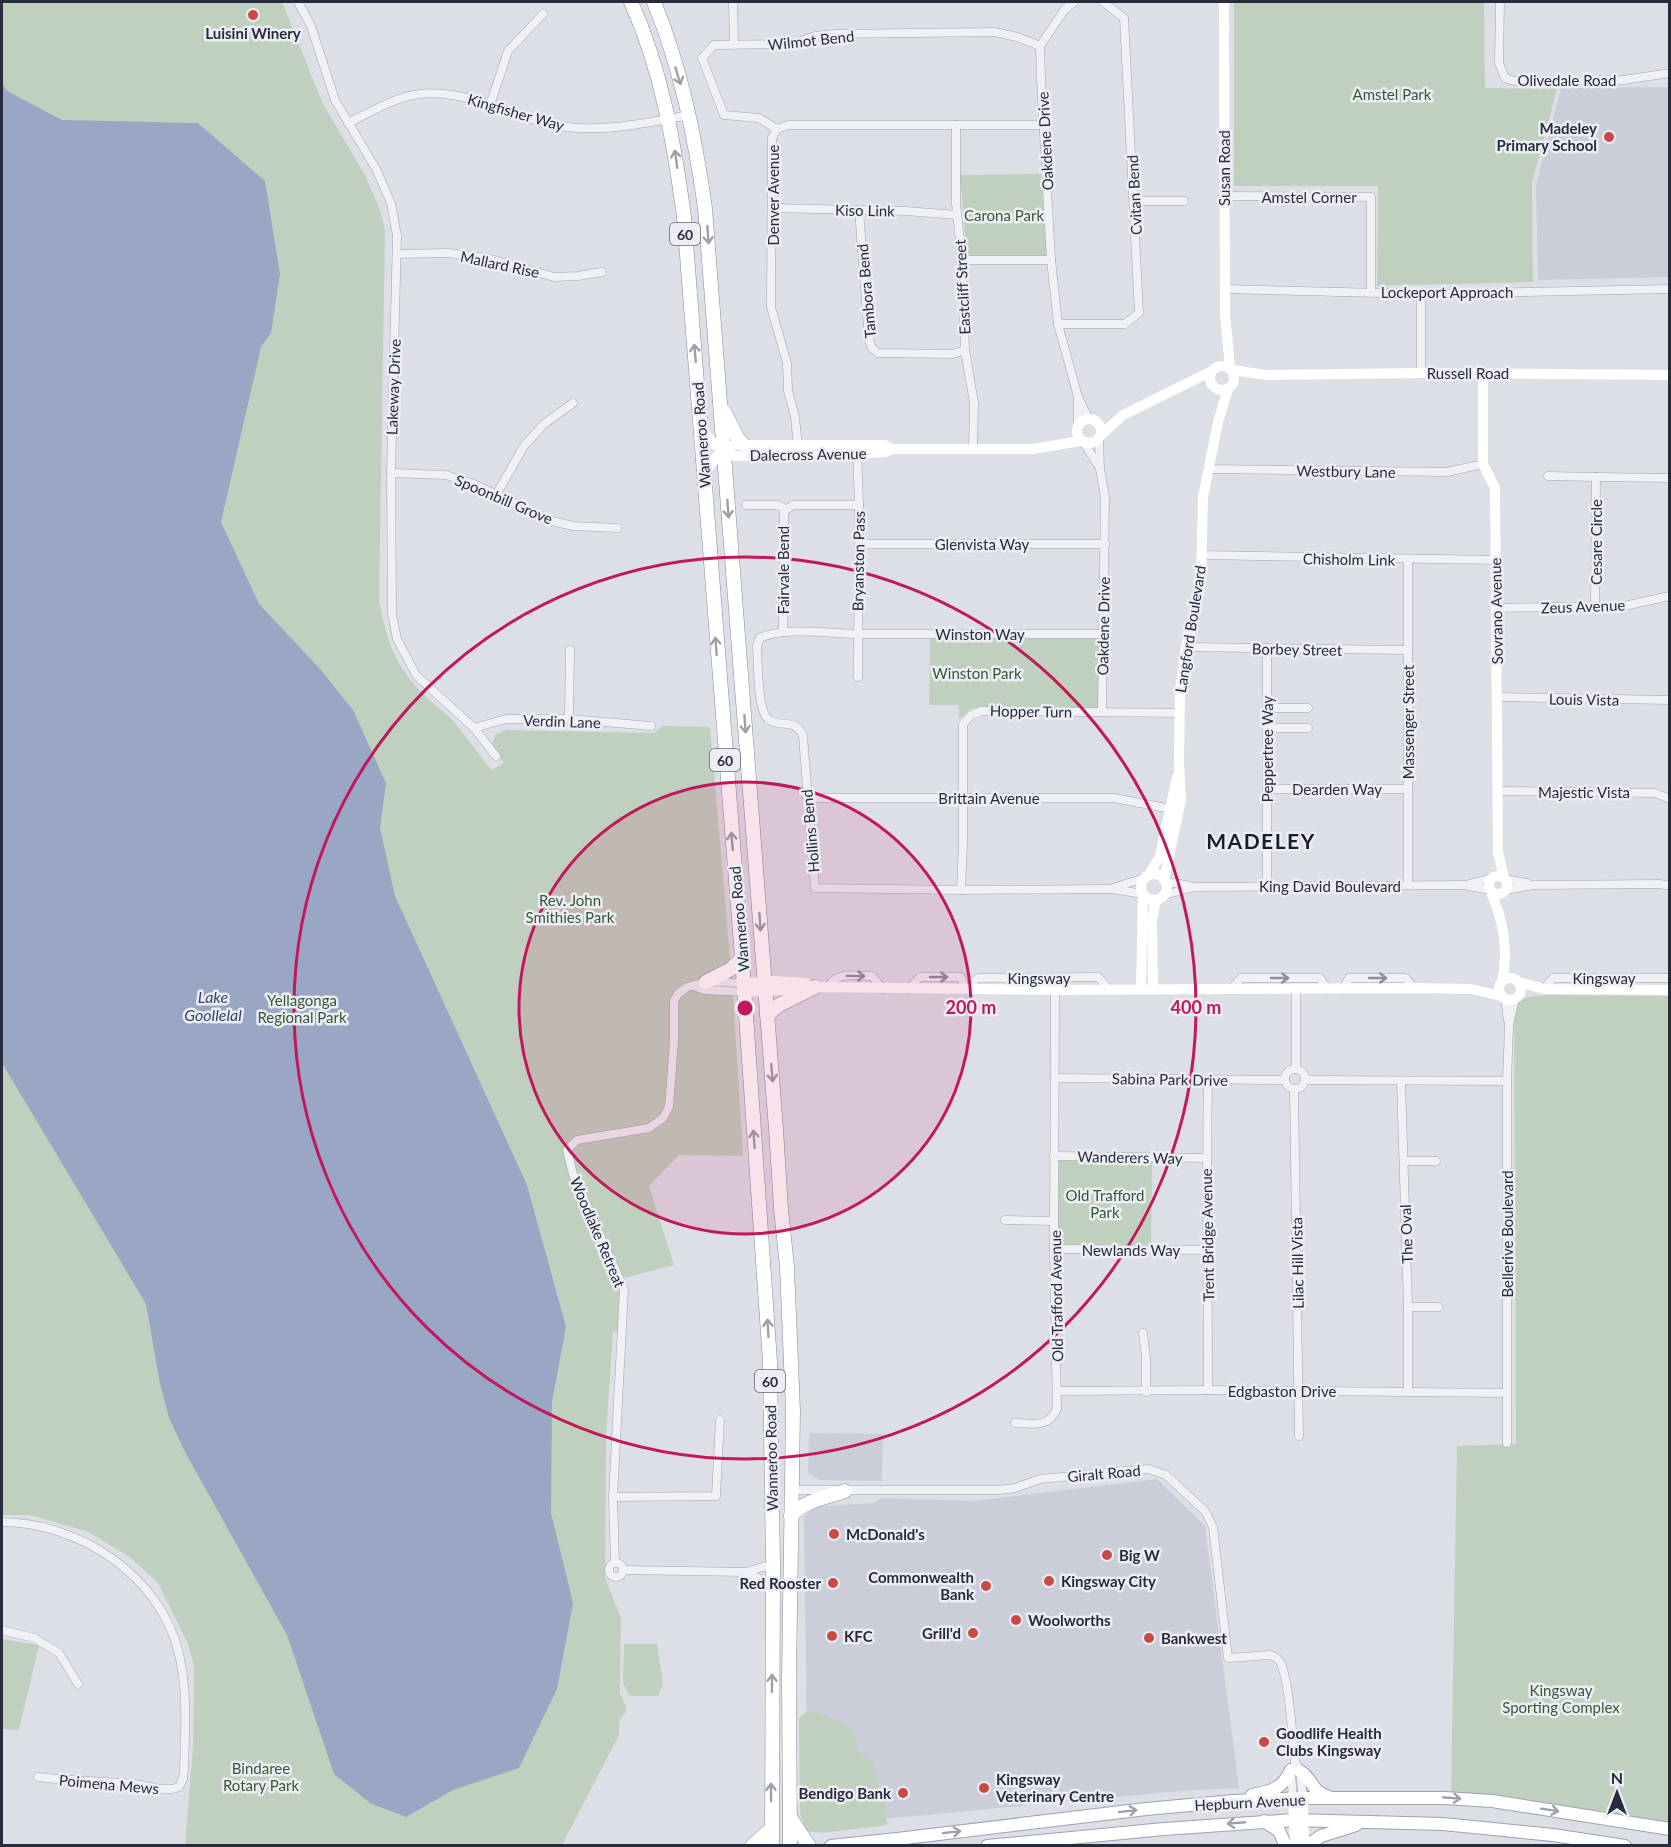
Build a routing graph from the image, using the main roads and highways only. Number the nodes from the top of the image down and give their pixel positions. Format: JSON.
{"nodes":[{"id":1,"x":631,"y":2,"type":"edge"},
{"id":2,"x":654,"y":2,"type":"edge"},
{"id":3,"x":720,"y":404,"type":"junction"},
{"id":4,"x":744,"y":446,"type":"road end"},
{"id":5,"x":742,"y":958,"type":"junction"},
{"id":6,"x":700,"y":984,"type":"road end"},
{"id":7,"x":821,"y":987,"type":"road end"},
{"id":8,"x":767,"y":1015,"type":"junction"},
{"id":9,"x":774,"y":1098,"type":"junction"},
{"id":10,"x":752,"y":1112,"type":"junction"},
{"id":11,"x":770,"y":1362,"type":"junction"},
{"id":12,"x":792,"y":1490,"type":"junction"},
{"id":13,"x":845,"y":1491,"type":"road end"},
{"id":14,"x":791,"y":1516,"type":"junction"},
{"id":15,"x":772,"y":1602,"type":"junction"},
{"id":16,"x":789,"y":1698,"type":"junction"},
{"id":17,"x":771,"y":1740,"type":"junction"},
{"id":18,"x":1334,"y":1798,"type":"junction"},
{"id":19,"x":1234,"y":1801,"type":"junction"},
{"id":20,"x":789,"y":1815,"type":"junction"},
{"id":21,"x":1264,"y":1821,"type":"junction"},
{"id":22,"x":1369,"y":1821,"type":"junction"},
{"id":23,"x":771,"y":1829,"type":"junction"},
{"id":24,"x":1670,"y":1829,"type":"edge"},
{"id":25,"x":752,"y":1845,"type":"edge"},
{"id":26,"x":772,"y":1845,"type":"edge"},
{"id":27,"x":790,"y":1845,"type":"edge"},
{"id":28,"x":809,"y":1845,"type":"edge"},
{"id":29,"x":831,"y":1845,"type":"edge"},
{"id":30,"x":987,"y":1845,"type":"edge"},
{"id":31,"x":1286,"y":1845,"type":"edge"},
{"id":32,"x":1305,"y":1845,"type":"edge"},
{"id":33,"x":1625,"y":1845,"type":"edge"}],
"edges":[{"from":5,"to":1,"type":"highway","name":"Wanneroo Road","number":"60","one_way":true},
{"from":2,"to":3,"type":"highway","name":"Wanneroo Road","number":"60","one_way":true},
{"from":3,"to":4,"type":"highway"},
{"from":3,"to":8,"type":"highway","name":"Wanneroo Road","number":"60","one_way":true},
{"from":5,"to":6,"type":"highway"},
{"from":5,"to":10,"type":"highway","name":"Wanneroo Road","number":"60"},
{"from":7,"to":8,"type":"highway"},
{"from":8,"to":9,"type":"highway","name":"Wanneroo Road","number":"60","one_way":true},
{"from":9,"to":10,"type":"highway"},
{"from":9,"to":12,"type":"highway","name":"Wanneroo Road","number":"60"},
{"from":11,"to":10,"type":"highway","name":"Wanneroo Road","number":"60","one_way":true},
{"from":11,"to":12,"type":"highway"},
{"from":11,"to":15,"type":"highway","name":"Wanneroo Road","number":"60"},
{"from":12,"to":14,"type":"highway","name":"Wanneroo Road","number":"60"},
{"from":12,"to":15,"type":"highway"},
{"from":13,"to":14,"type":"highway"},
{"from":14,"to":16,"type":"highway","name":"Wanneroo Road","number":"60"},
{"from":17,"to":15,"type":"highway","name":"Wanneroo Road","number":"60","one_way":true},
{"from":16,"to":17,"type":"highway"},
{"from":16,"to":20,"type":"highway","name":"Wanneroo Road","number":"60"},
{"from":23,"to":17,"type":"highway","name":"Wanneroo Road","number":"60","one_way":true},
{"from":18,"to":19,"type":"main road","name":"Hepburn Avenue"},
{"from":18,"to":19,"type":"main road"},
{"from":18,"to":24,"type":"main road","name":"Hepburn Avenue","one_way":true},
{"from":29,"to":19,"type":"main road","name":"Hepburn Avenue","one_way":true},
{"from":20,"to":27,"type":"highway","name":"Wanneroo Road","number":"60"},
{"from":20,"to":28,"type":"highway"},
{"from":21,"to":22,"type":"main road","name":"Hepburn Avenue"},
{"from":21,"to":30,"type":"main road","name":"Hepburn Avenue","one_way":true},
{"from":21,"to":31,"type":"main road"},
{"from":22,"to":32,"type":"main road"},
{"from":22,"to":33,"type":"main road","name":"Hepburn Avenue"},
{"from":23,"to":25,"type":"highway"},
{"from":23,"to":26,"type":"highway","name":"Wanneroo Road","number":"60"}]}
